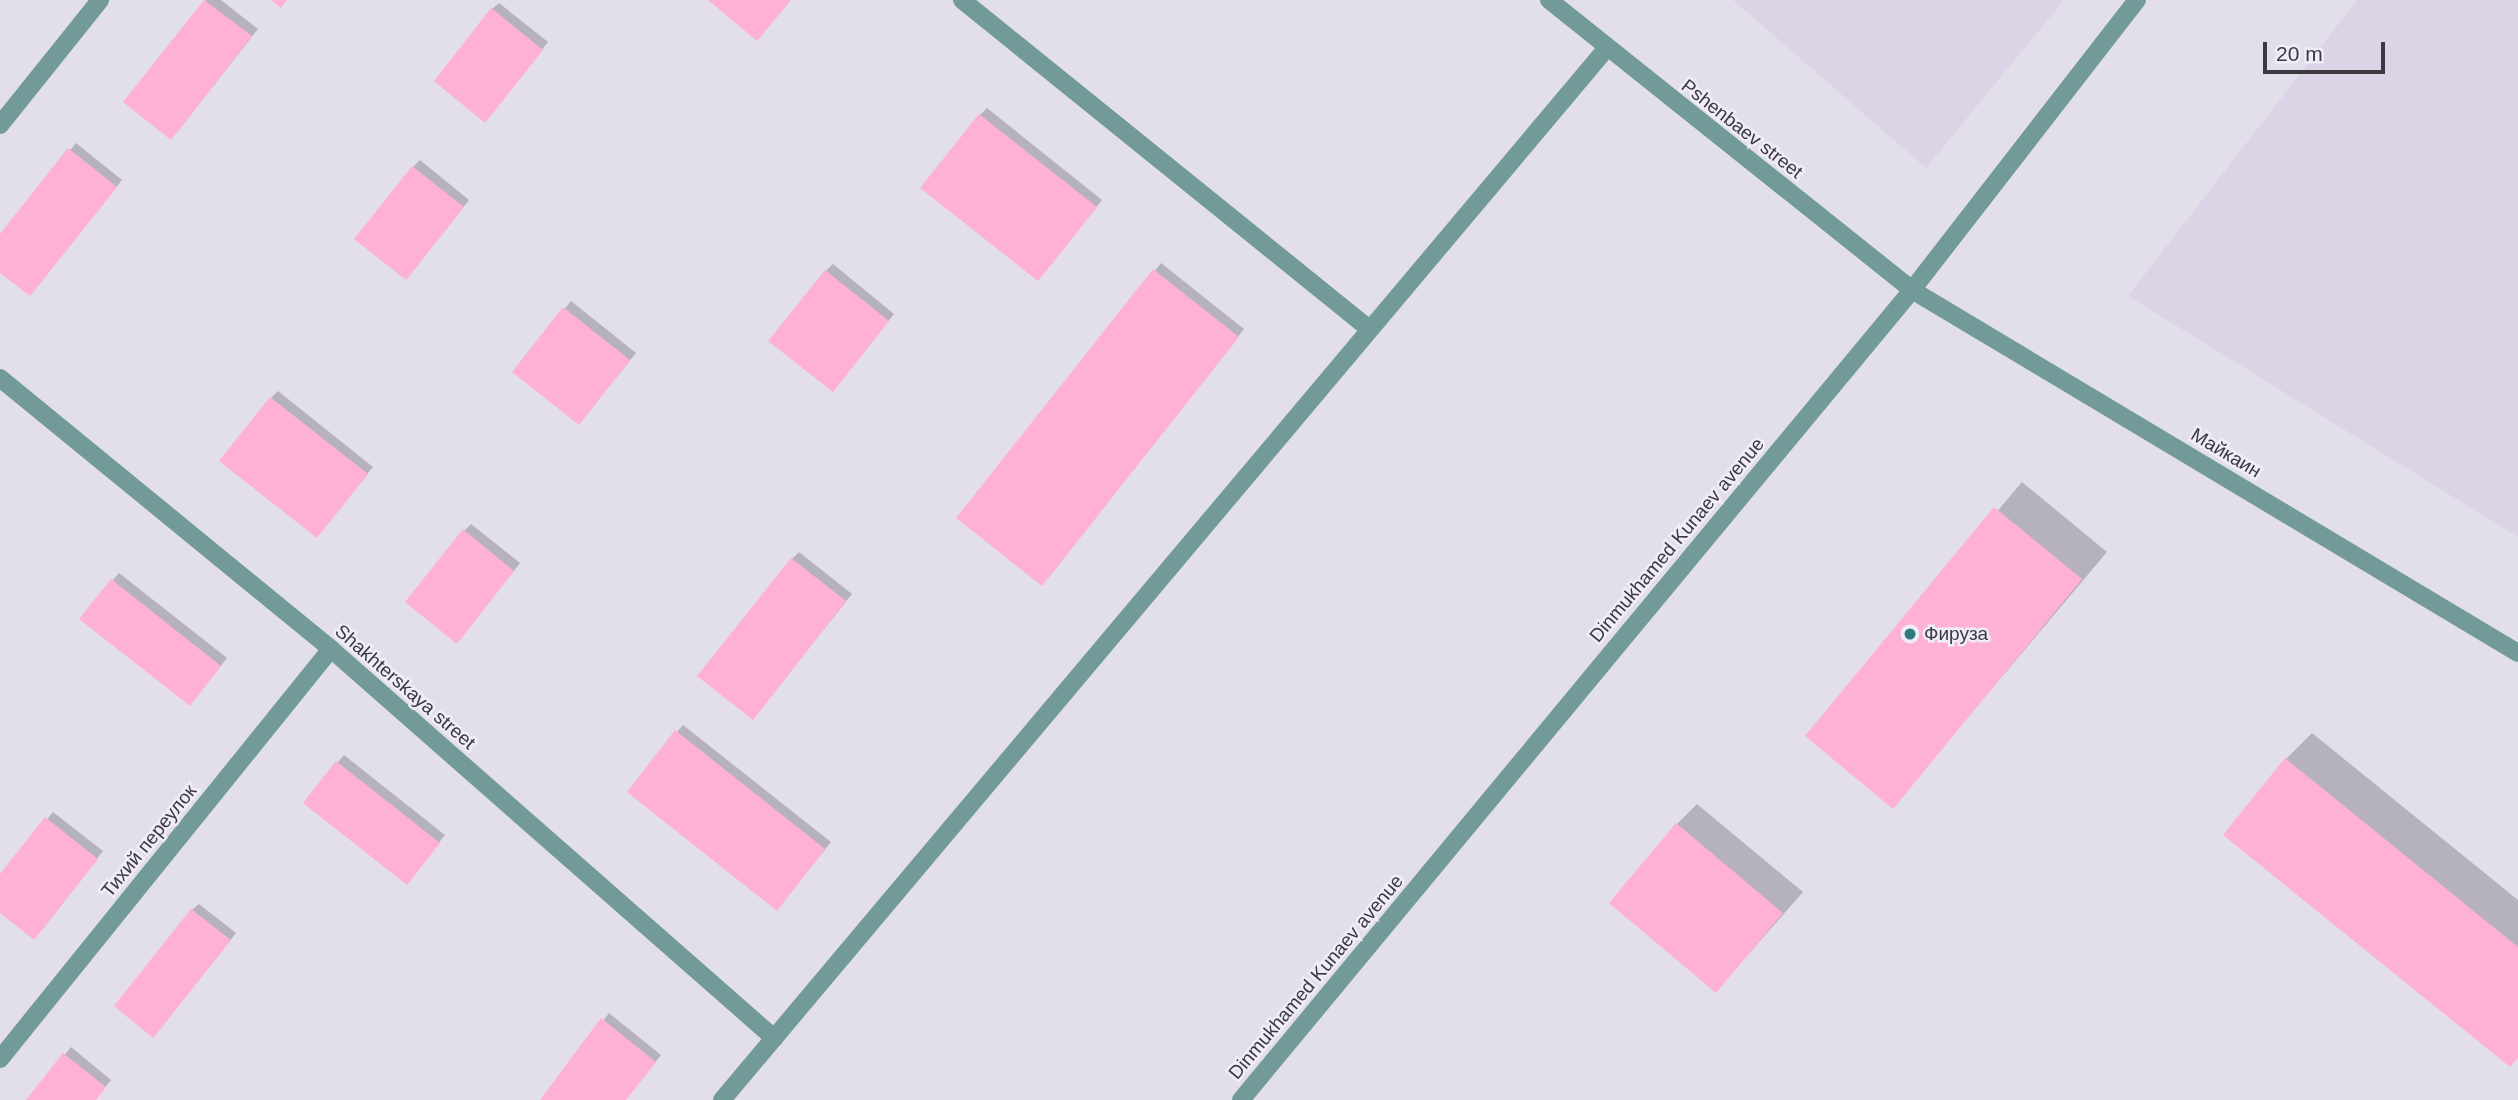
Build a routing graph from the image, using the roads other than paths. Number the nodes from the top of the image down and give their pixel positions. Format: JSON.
{"nodes":[{"id":1,"x":100,"y":0,"type":"edge"},
{"id":2,"x":962,"y":0,"type":"edge"},
{"id":3,"x":1549,"y":0,"type":"edge"},
{"id":4,"x":2137,"y":0,"type":"edge"},
{"id":5,"x":1606,"y":49,"type":"junction"},
{"id":6,"x":0,"y":125,"type":"edge"},
{"id":7,"x":1912,"y":289,"type":"junction"},
{"id":8,"x":1368,"y":328,"type":"junction"},
{"id":9,"x":0,"y":378,"type":"edge"},
{"id":10,"x":331,"y":649,"type":"junction"},
{"id":11,"x":2518,"y":653,"type":"edge"},
{"id":12,"x":774,"y":1038,"type":"junction"},
{"id":13,"x":0,"y":1059,"type":"edge"},
{"id":14,"x":722,"y":1100,"type":"edge"},
{"id":15,"x":1241,"y":1100,"type":"edge"}],
"edges":[{"from":1,"to":6,"type":"street"},
{"from":2,"to":8,"type":"street"},
{"from":3,"to":5,"type":"street","name":"Pshenbaev street"},
{"from":4,"to":7,"type":"street","name":"Dinmukhamed Kunaev avenue"},
{"from":5,"to":7,"type":"street","name":"Pshenbaev street"},
{"from":5,"to":8,"type":"street"},
{"from":7,"to":11,"type":"street","name":"Майкаин"},
{"from":7,"to":15,"type":"street","name":"Dinmukhamed Kunaev avenue"},
{"from":8,"to":12,"type":"street"},
{"from":9,"to":10,"type":"street","name":"Shakhterskaya street"},
{"from":10,"to":12,"type":"street","name":"Shakhterskaya street"},
{"from":10,"to":13,"type":"street","name":"Тихий переулок"},
{"from":12,"to":14,"type":"street"}]}
